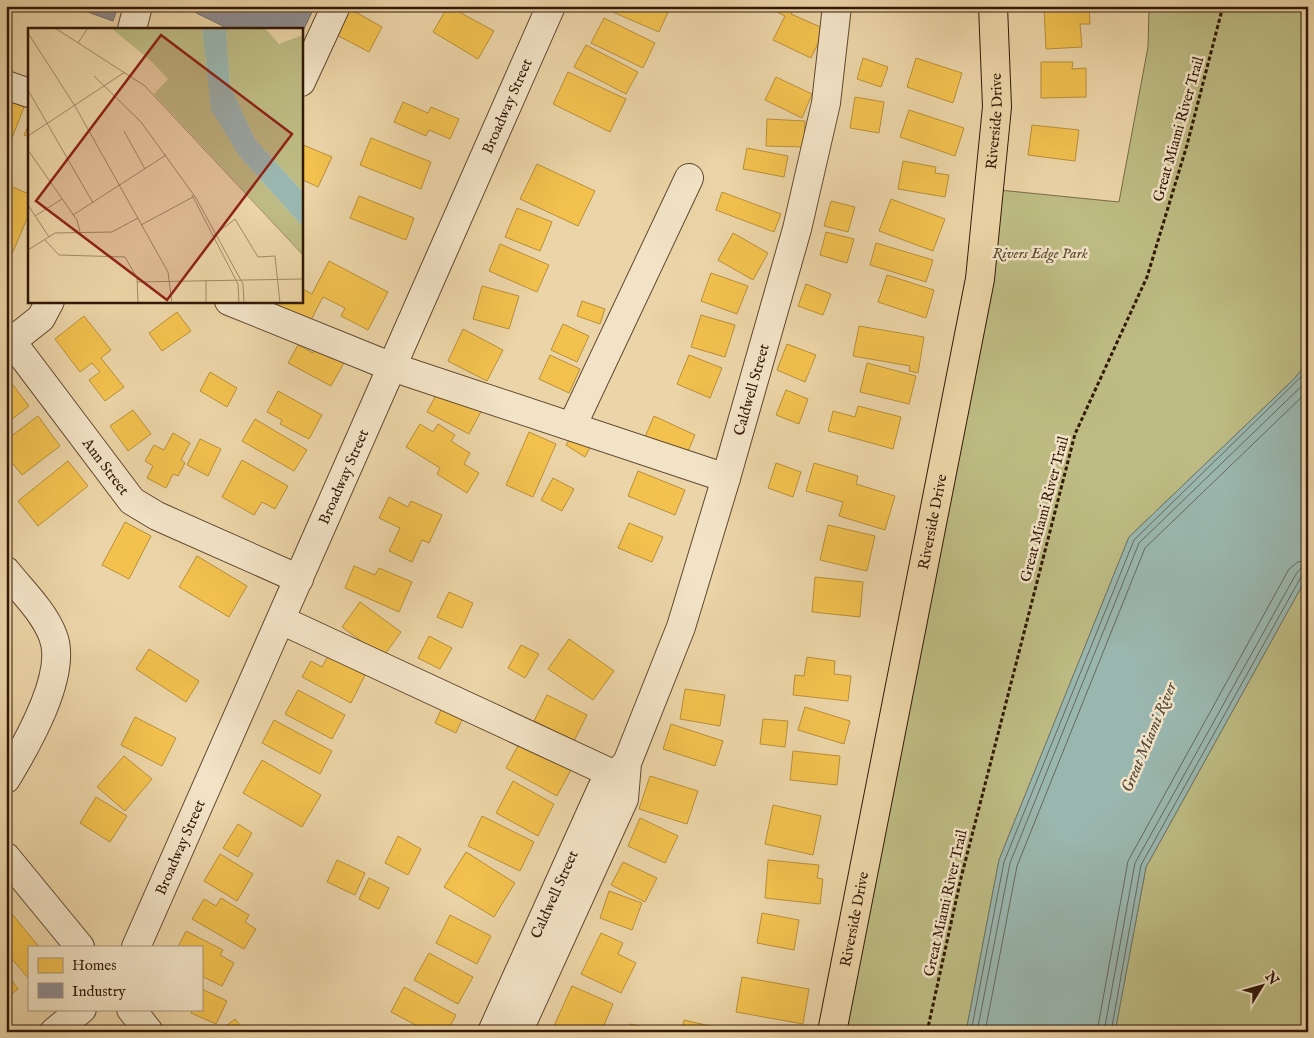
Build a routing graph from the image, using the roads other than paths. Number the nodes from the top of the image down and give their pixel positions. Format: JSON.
{"nodes":[{"id":1,"x":138,"y":6,"type":"edge"},
{"id":2,"x":336,"y":6,"type":"edge"},
{"id":3,"x":552,"y":6,"type":"edge"},
{"id":4,"x":837,"y":6,"type":"edge"},
{"id":5,"x":993,"y":6,"type":"edge"},
{"id":6,"x":132,"y":28,"type":"edge"},
{"id":7,"x":302,"y":80,"type":"edge"},
{"id":8,"x":6,"y":85,"type":"edge"},
{"id":9,"x":28,"y":93,"type":"edge"},
{"id":10,"x":689,"y":178,"type":"dead end"},
{"id":11,"x":50,"y":302,"type":"edge"},
{"id":12,"x":231,"y":302,"type":"edge"},
{"id":13,"x":9,"y":337,"type":"edge"},
{"id":14,"x":392,"y":367,"type":"junction"},
{"id":15,"x":572,"y":426,"type":"junction"},
{"id":16,"x":726,"y":478,"type":"junction"},
{"id":17,"x":6,"y":571,"type":"edge"},
{"id":18,"x":299,"y":579,"type":"junction"},
{"id":19,"x":281,"y":620,"type":"junction"},
{"id":20,"x":621,"y":769,"type":"junction"},
{"id":21,"x":6,"y":779,"type":"edge"},
{"id":22,"x":6,"y":857,"type":"edge"},
{"id":23,"x":79,"y":946,"type":"edge"},
{"id":24,"x":136,"y":946,"type":"edge"},
{"id":25,"x":81,"y":1010,"type":"edge"},
{"id":26,"x":132,"y":1010,"type":"edge"},
{"id":27,"x":506,"y":1030,"type":"edge"},
{"id":28,"x":54,"y":1032,"type":"edge"},
{"id":29,"x":149,"y":1032,"type":"edge"},
{"id":30,"x":832,"y":1032,"type":"edge"}],
"edges":[{"from":1,"to":6,"type":"street"},
{"from":2,"to":7,"type":"street"},
{"from":3,"to":14,"type":"street","name":"Broadway Street"},
{"from":4,"to":16,"type":"street","name":"Caldwell Street"},
{"from":5,"to":30,"type":"main road","name":"Riverside Drive"},
{"from":8,"to":9,"type":"street"},
{"from":10,"to":15,"type":"street"},
{"from":11,"to":13,"type":"street"},
{"from":12,"to":14,"type":"street"},
{"from":13,"to":18,"type":"street","name":"Ann Street"},
{"from":14,"to":15,"type":"street"},
{"from":14,"to":18,"type":"street","name":"Broadway Street"},
{"from":15,"to":16,"type":"street"},
{"from":16,"to":20,"type":"street","name":"Caldwell Street"},
{"from":17,"to":21,"type":"street"},
{"from":18,"to":19,"type":"street","name":"Broadway Street"},
{"from":19,"to":20,"type":"street"},
{"from":19,"to":24,"type":"street","name":"Broadway Street"},
{"from":20,"to":27,"type":"street","name":"Caldwell Street"},
{"from":22,"to":23,"type":"street"},
{"from":25,"to":28,"type":"street"},
{"from":26,"to":29,"type":"street"}]}
